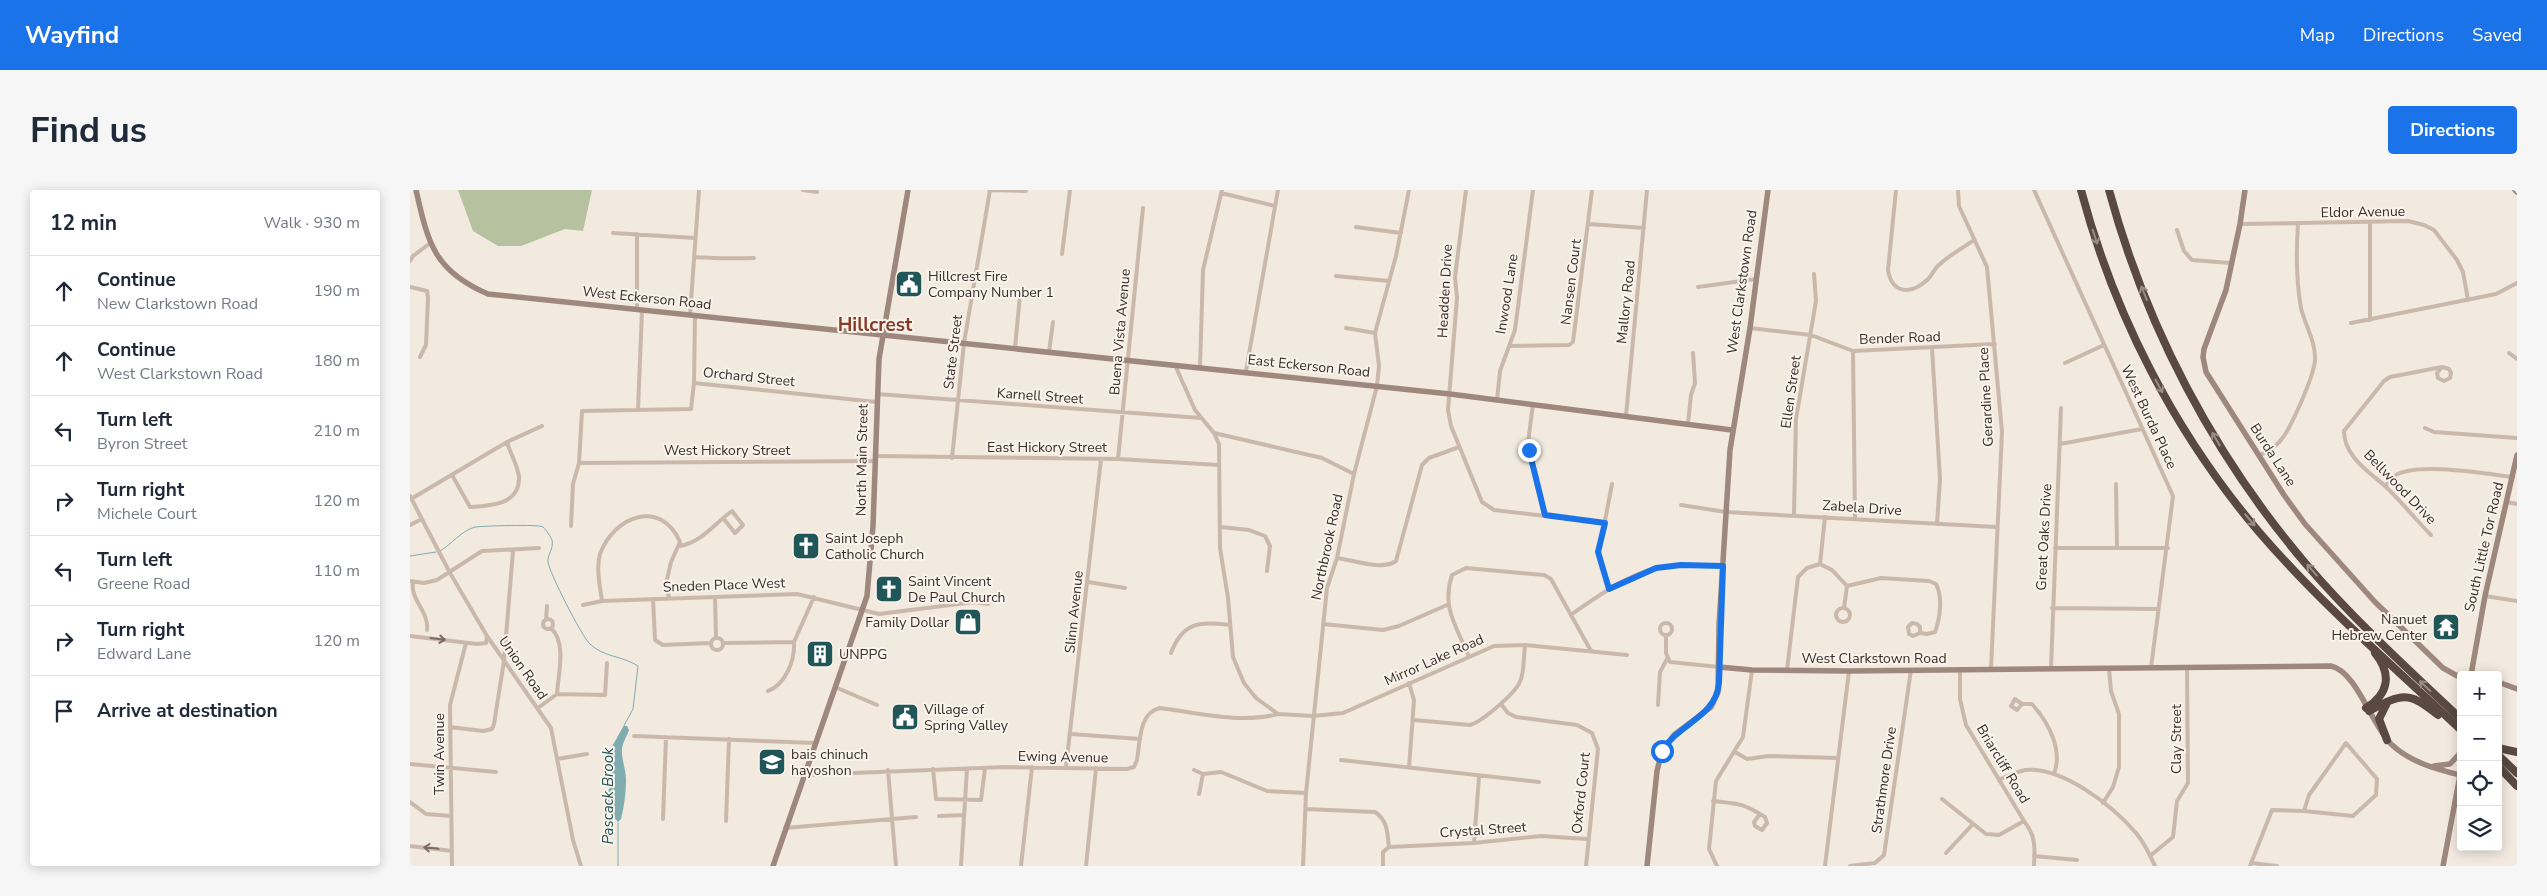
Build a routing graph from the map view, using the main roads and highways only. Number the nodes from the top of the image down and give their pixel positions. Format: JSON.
{"nodes":[{"id":1,"x":2081,"y":190,"type":"edge"},
{"id":2,"x":2109,"y":190,"type":"edge"},
{"id":3,"x":2336,"y":612,"type":"junction"},
{"id":4,"x":2392,"y":699,"type":"junction"},
{"id":5,"x":2458,"y":716,"type":"edge"},
{"id":6,"x":2457,"y":727,"type":"edge"},
{"id":7,"x":2457,"y":728,"type":"edge"},
{"id":8,"x":2387,"y":740,"type":"road end"},
{"id":9,"x":2502,"y":749,"type":"edge"},
{"id":10,"x":2517,"y":752,"type":"edge"},
{"id":11,"x":2502,"y":759,"type":"edge"},
{"id":12,"x":2502,"y":770,"type":"edge"},
{"id":13,"x":2517,"y":773,"type":"edge"},
{"id":14,"x":2517,"y":786,"type":"edge"}],
"edges":[{"from":1,"to":3,"type":"highway","one_way":true},
{"from":5,"to":2,"type":"highway","one_way":true},
{"from":3,"to":4,"type":"highway"},
{"from":3,"to":6,"type":"highway"},
{"from":4,"to":7,"type":"highway"},
{"from":4,"to":8,"type":"highway"},
{"from":9,"to":10,"type":"highway"},
{"from":11,"to":13,"type":"highway"},
{"from":12,"to":14,"type":"highway"}]}
